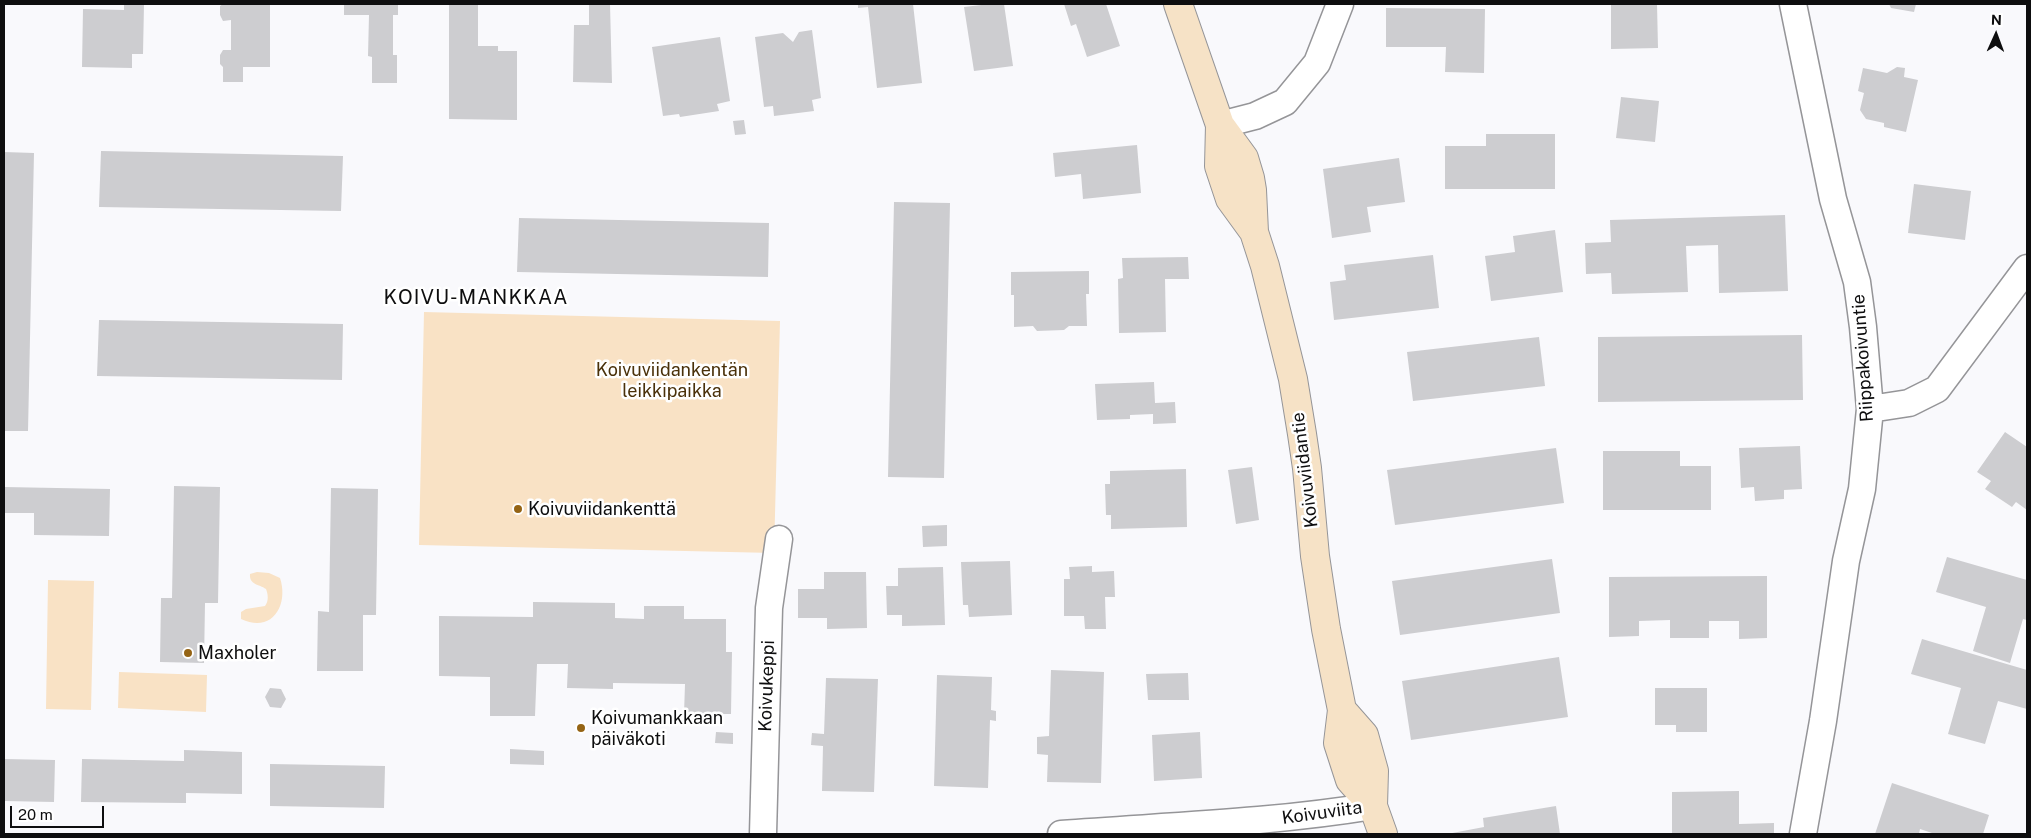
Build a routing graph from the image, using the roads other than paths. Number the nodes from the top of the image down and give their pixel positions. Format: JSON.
{"nodes":[{"id":1,"x":1178,"y":4,"type":"edge"},
{"id":2,"x":1340,"y":4,"type":"edge"},
{"id":3,"x":1793,"y":4,"type":"edge"},
{"id":4,"x":1220,"y":125,"type":"junction"},
{"id":5,"x":2027,"y":268,"type":"edge"},
{"id":6,"x":1870,"y":409,"type":"junction"},
{"id":7,"x":779,"y":539,"type":"dead end"},
{"id":8,"x":1373,"y":806,"type":"junction"},
{"id":9,"x":763,"y":834,"type":"edge"},
{"id":10,"x":1060,"y":834,"type":"edge"},
{"id":11,"x":1383,"y":834,"type":"edge"},
{"id":12,"x":1803,"y":834,"type":"edge"}],
"edges":[{"from":1,"to":4,"type":"street","name":"Koivuviidantie"},
{"from":2,"to":4,"type":"street"},
{"from":3,"to":6,"type":"street","name":"Riippakoivuntie"},
{"from":4,"to":8,"type":"street","name":"Koivuviidantie"},
{"from":5,"to":6,"type":"street"},
{"from":6,"to":12,"type":"street","name":"Riippakoivuntie"},
{"from":7,"to":9,"type":"street","name":"Koivukeppi"},
{"from":8,"to":10,"type":"street","name":"Koivuviita"},
{"from":8,"to":11,"type":"street","name":"Koivuviidantie"}]}
